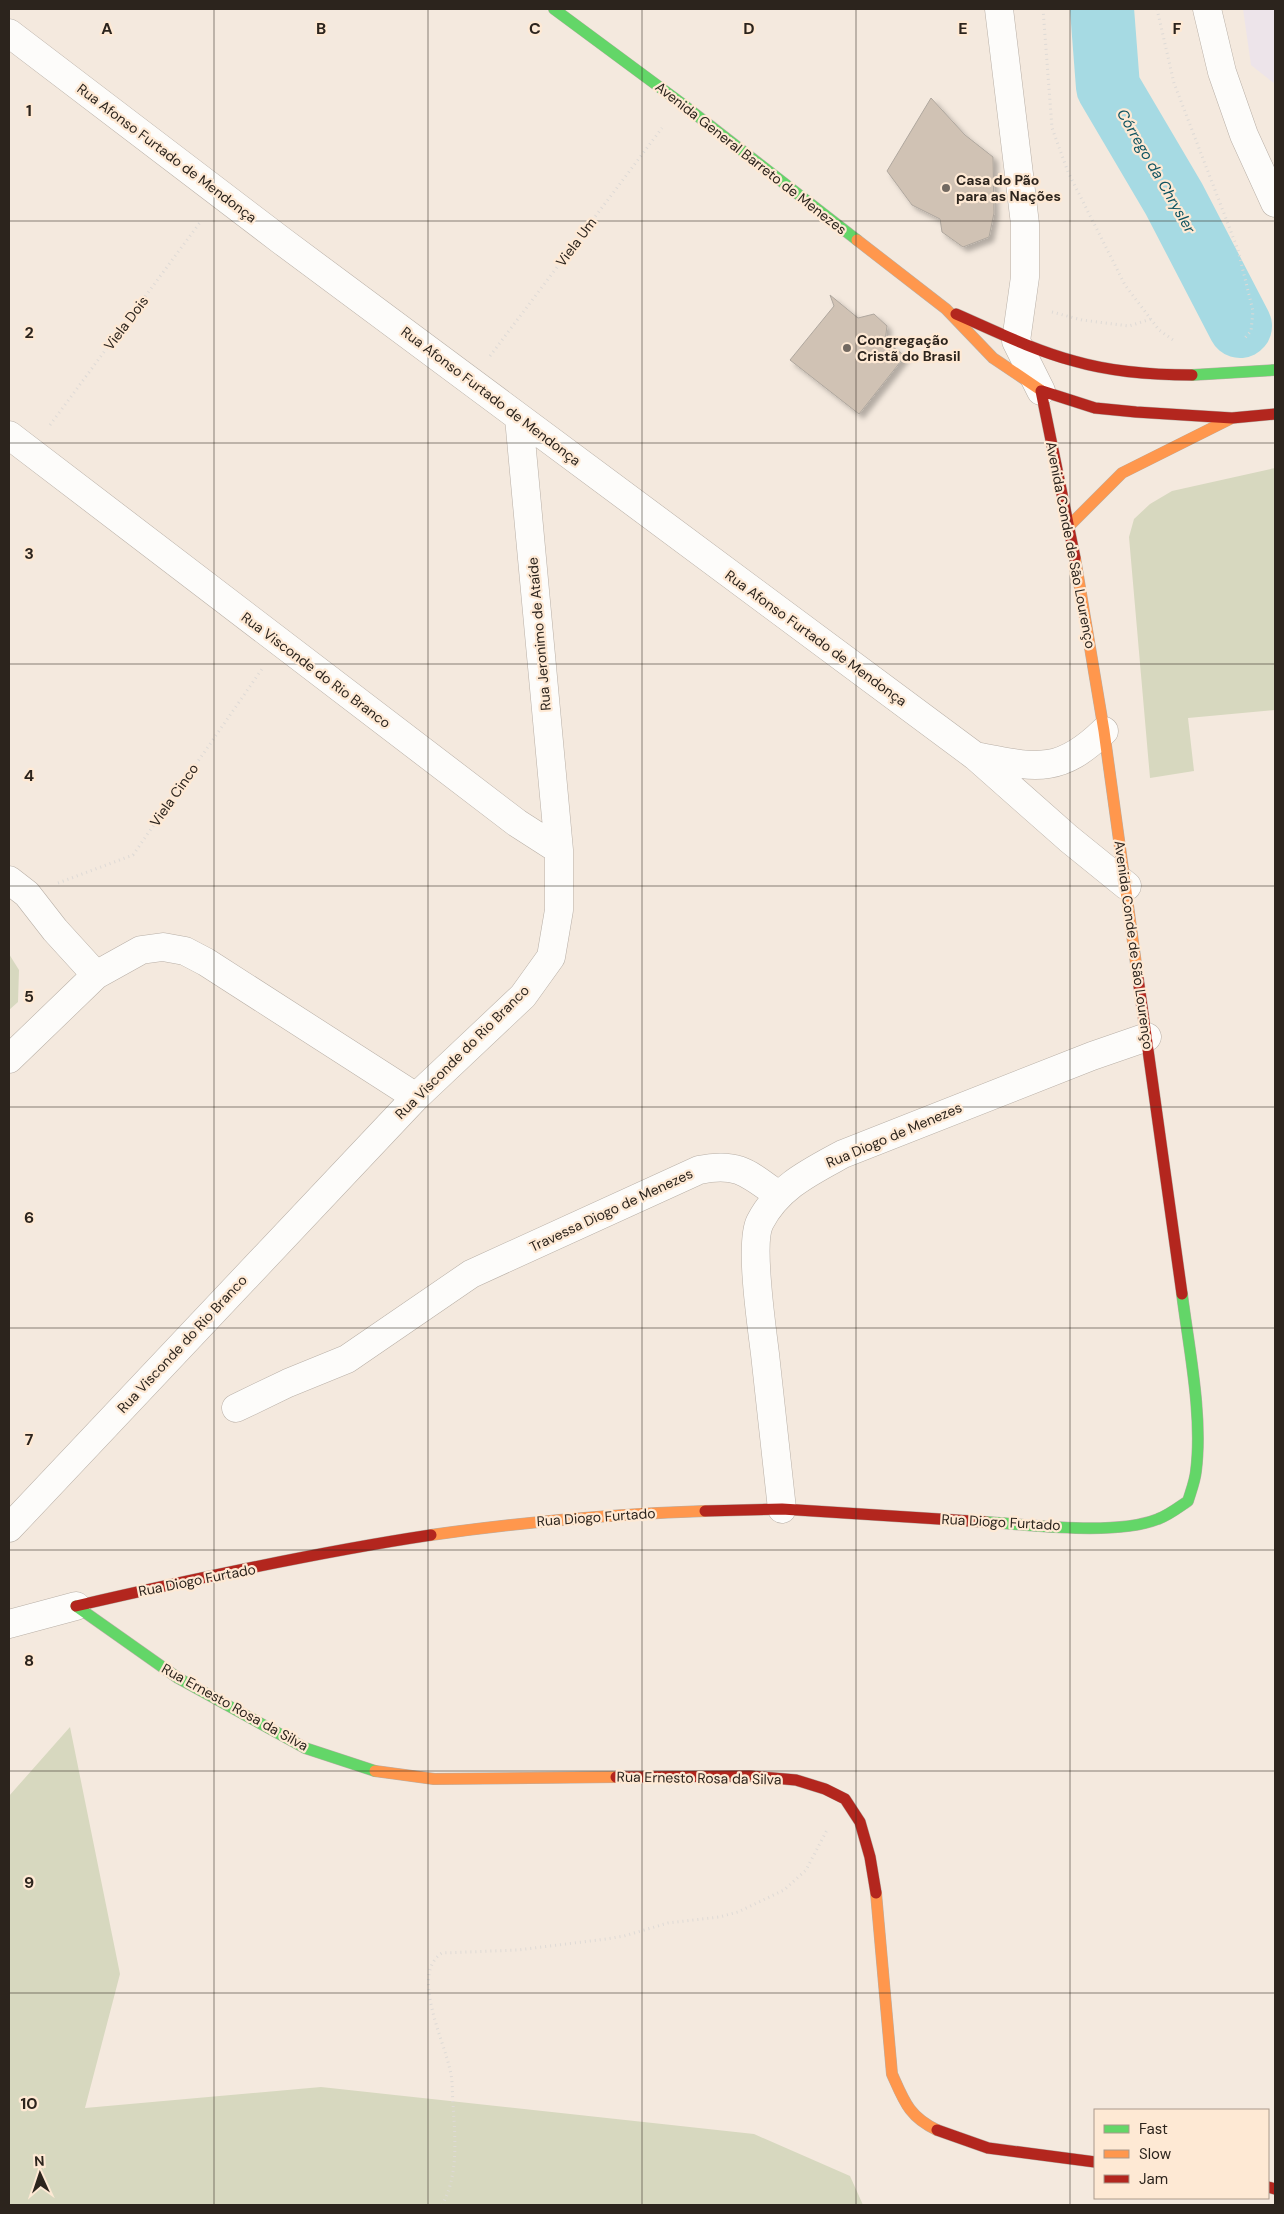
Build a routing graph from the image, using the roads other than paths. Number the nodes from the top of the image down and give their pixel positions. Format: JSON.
{"nodes":[{"id":1,"x":554,"y":9,"type":"edge"},
{"id":2,"x":999,"y":9,"type":"edge"},
{"id":3,"x":1207,"y":9,"type":"edge"},
{"id":4,"x":9,"y":33,"type":"edge"},
{"id":5,"x":1275,"y":203,"type":"edge"},
{"id":6,"x":946,"y":309,"type":"junction"},
{"id":7,"x":1016,"y":341,"type":"junction"},
{"id":8,"x":1271,"y":367,"type":"edge"},
{"id":9,"x":1040,"y":391,"type":"junction"},
{"id":10,"x":1275,"y":414,"type":"edge"},
{"id":11,"x":519,"y":418,"type":"junction"},
{"id":12,"x":1232,"y":418,"type":"junction"},
{"id":13,"x":9,"y":435,"type":"edge"},
{"id":14,"x":1069,"y":526,"type":"junction"},
{"id":15,"x":1104,"y":731,"type":"junction"},
{"id":16,"x":976,"y":756,"type":"junction"},
{"id":17,"x":559,"y":850,"type":"junction"},
{"id":18,"x":1127,"y":886,"type":"junction"},
{"id":19,"x":18,"y":887,"type":"edge"},
{"id":20,"x":96,"y":974,"type":"junction"},
{"id":21,"x":1147,"y":1037,"type":"junction"},
{"id":22,"x":9,"y":1059,"type":"edge"},
{"id":23,"x":416,"y":1097,"type":"junction"},
{"id":24,"x":778,"y":1195,"type":"junction"},
{"id":25,"x":236,"y":1408,"type":"dead end"},
{"id":26,"x":1188,"y":1501,"type":"joint"},
{"id":27,"x":782,"y":1509,"type":"junction"},
{"id":28,"x":9,"y":1528,"type":"edge"},
{"id":29,"x":76,"y":1606,"type":"junction"},
{"id":30,"x":9,"y":1624,"type":"edge"},
{"id":31,"x":1094,"y":2162,"type":"edge"}],
"edges":[{"from":1,"to":6,"type":"street","name":"Avenida General Barreto de Menezes"},
{"from":2,"to":7,"type":"street"},
{"from":3,"to":5,"type":"street"},
{"from":4,"to":11,"type":"street","name":"Rua Afonso Furtado de Mendonça"},
{"from":6,"to":7,"type":"street"},
{"from":6,"to":9,"type":"street"},
{"from":7,"to":8,"type":"street"},
{"from":7,"to":9,"type":"street"},
{"from":9,"to":12,"type":"street"},
{"from":9,"to":14,"type":"street","name":"Avenida Conde de São Lourenço"},
{"from":10,"to":12,"type":"street"},
{"from":11,"to":16,"type":"street","name":"Rua Afonso Furtado de Mendonça"},
{"from":11,"to":17,"type":"street","name":"Rua Jeronimo de Ataíde"},
{"from":12,"to":14,"type":"street"},
{"from":13,"to":17,"type":"street","name":"Rua Visconde do Rio Branco"},
{"from":14,"to":15,"type":"street","name":"Avenida Conde de São Lourenço"},
{"from":15,"to":16,"type":"street","name":"Rua Afonso Furtado de Mendonça"},
{"from":15,"to":18,"type":"street","name":"Avenida Conde de São Lourenço"},
{"from":16,"to":18,"type":"street","name":"Rua Afonso Furtado de Mendonça"},
{"from":17,"to":23,"type":"street","name":"Rua Visconde do Rio Branco"},
{"from":18,"to":21,"type":"street","name":"Avenida Conde de São Lourenço"},
{"from":19,"to":20,"type":"street"},
{"from":20,"to":22,"type":"street"},
{"from":20,"to":23,"type":"street"},
{"from":21,"to":24,"type":"street","name":"Rua Diogo de Menezes"},
{"from":21,"to":26,"type":"street","name":"Avenida Conde de São Lourenço"},
{"from":23,"to":28,"type":"street","name":"Rua Visconde do Rio Branco"},
{"from":24,"to":25,"type":"street","name":"Travessa Diogo de Menezes"},
{"from":24,"to":27,"type":"street","name":"Rua Diogo de Menezes"},
{"from":26,"to":27,"type":"street","name":"Rua Diogo Furtado"},
{"from":27,"to":29,"type":"street","name":"Rua Diogo Furtado"},
{"from":29,"to":30,"type":"street","name":"Rua Diogo Furtado"},
{"from":29,"to":31,"type":"street","name":"Rua Ernesto Rosa da Silva"}]}
